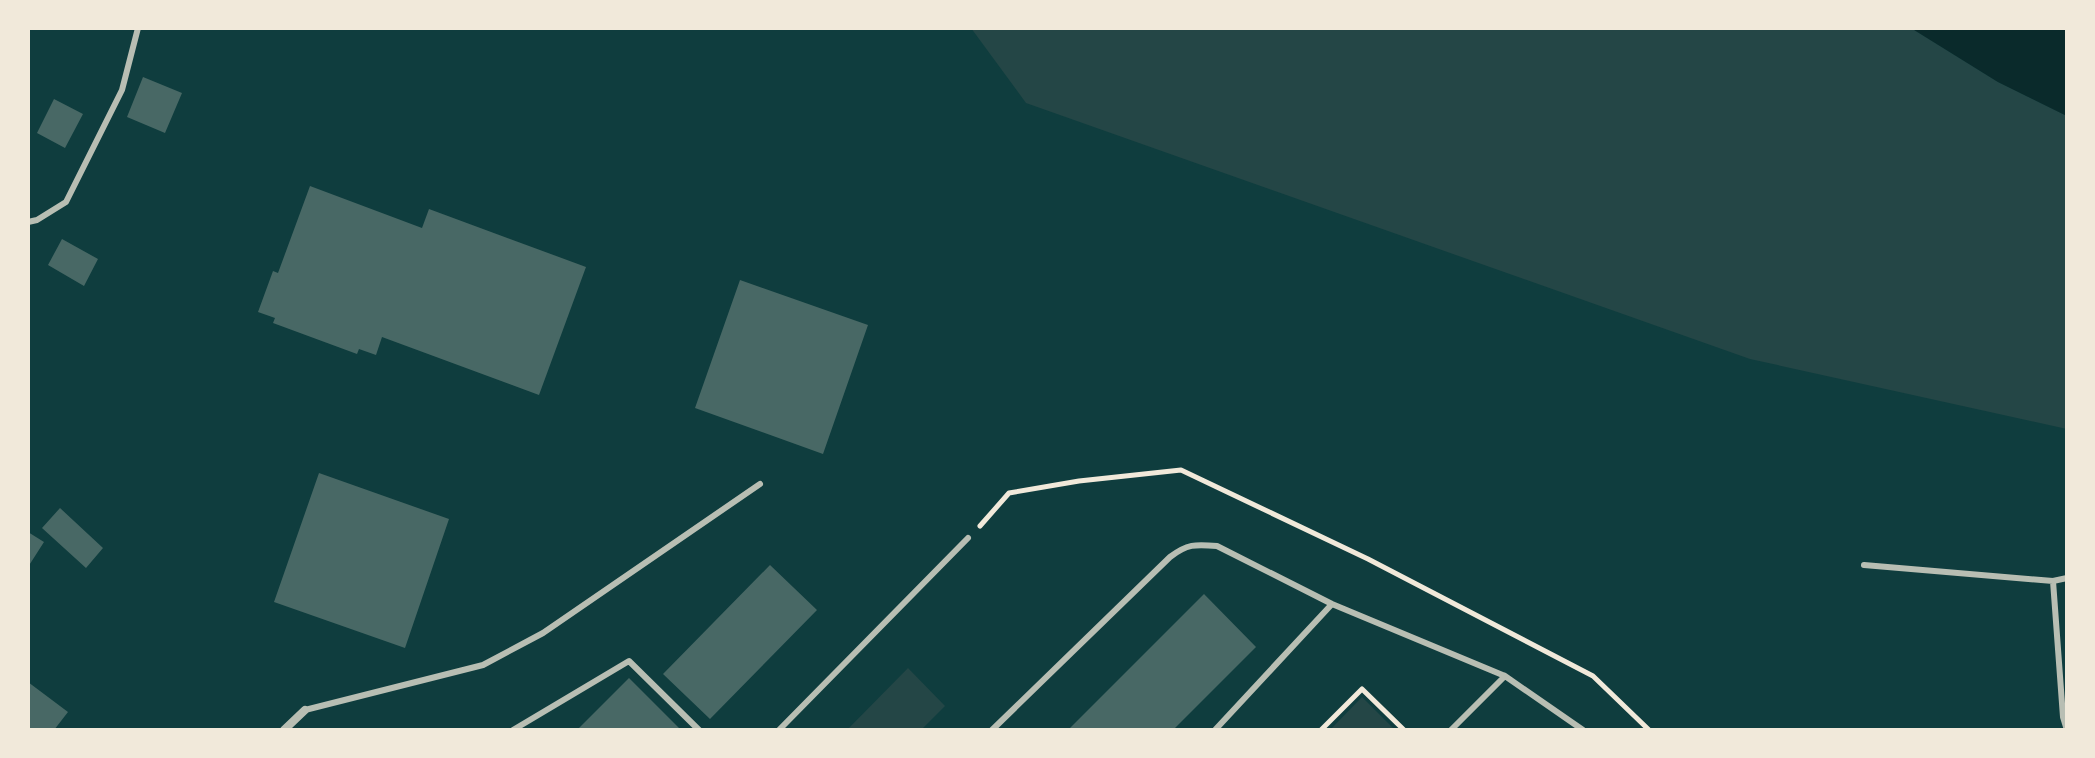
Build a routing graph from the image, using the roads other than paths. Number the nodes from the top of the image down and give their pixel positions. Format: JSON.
{"nodes":[{"id":1,"x":138,"y":28,"type":"edge"},
{"id":2,"x":28,"y":222,"type":"edge"},
{"id":3,"x":760,"y":484,"type":"dead end"},
{"id":4,"x":968,"y":538,"type":"road end"},
{"id":5,"x":1864,"y":565,"type":"dead end"},
{"id":6,"x":2067,"y":578,"type":"edge"},
{"id":7,"x":2053,"y":581,"type":"junction"},
{"id":8,"x":1332,"y":604,"type":"junction"},
{"id":9,"x":1505,"y":676,"type":"junction"},
{"id":10,"x":305,"y":710,"type":"joint"},
{"id":11,"x":2065,"y":717,"type":"edge"},
{"id":12,"x":284,"y":730,"type":"edge"},
{"id":13,"x":513,"y":730,"type":"edge"},
{"id":14,"x":699,"y":730,"type":"edge"},
{"id":15,"x":779,"y":730,"type":"edge"},
{"id":16,"x":992,"y":730,"type":"edge"},
{"id":17,"x":1215,"y":730,"type":"edge"},
{"id":18,"x":1451,"y":730,"type":"edge"},
{"id":19,"x":1583,"y":730,"type":"edge"},
{"id":20,"x":2067,"y":730,"type":"edge"}],
"edges":[{"from":1,"to":2,"type":"lane"},
{"from":3,"to":10,"type":"lane"},
{"from":4,"to":15,"type":"lane"},
{"from":5,"to":7,"type":"lane"},
{"from":6,"to":7,"type":"lane"},
{"from":7,"to":11,"type":"lane"},
{"from":8,"to":9,"type":"lane"},
{"from":8,"to":16,"type":"lane"},
{"from":8,"to":17,"type":"lane"},
{"from":9,"to":18,"type":"lane"},
{"from":9,"to":19,"type":"lane"},
{"from":10,"to":12,"type":"street"},
{"from":11,"to":20,"type":"lane"},
{"from":13,"to":14,"type":"lane"}]}
